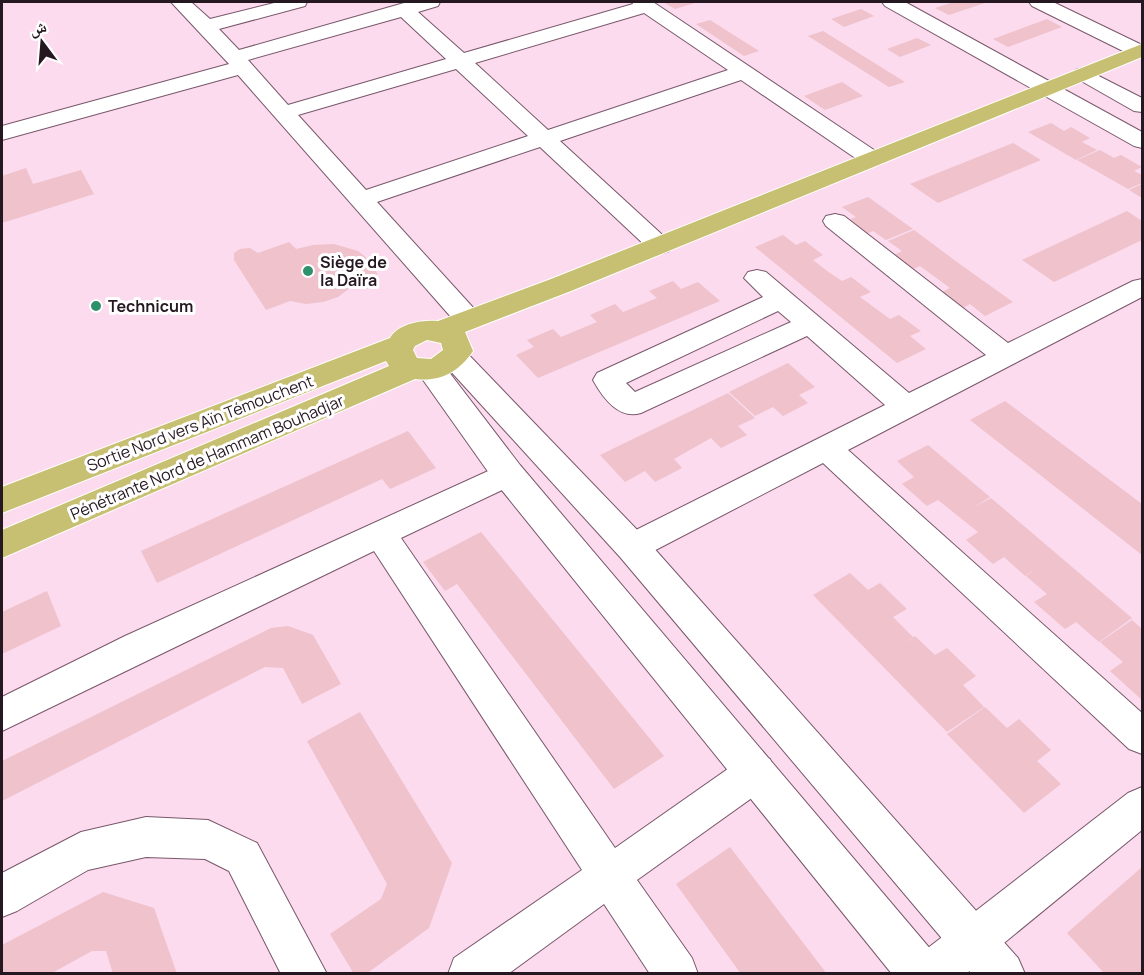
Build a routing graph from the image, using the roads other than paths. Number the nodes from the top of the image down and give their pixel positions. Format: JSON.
{"nodes":[{"id":1,"x":180,"y":2,"type":"edge"},
{"id":2,"x":298,"y":2,"type":"edge"},
{"id":3,"x":892,"y":2,"type":"edge"},
{"id":4,"x":1039,"y":2,"type":"edge"},
{"id":5,"x":420,"y":4,"type":"edge"},
{"id":6,"x":644,"y":4,"type":"edge"},
{"id":7,"x":206,"y":26,"type":"junction"},
{"id":8,"x":1140,"y":51,"type":"edge"},
{"id":9,"x":238,"y":62,"type":"junction"},
{"id":10,"x":461,"y":62,"type":"junction"},
{"id":11,"x":744,"y":72,"type":"junction"},
{"id":12,"x":1083,"y":74,"type":"junction"},
{"id":13,"x":1045,"y":89,"type":"junction"},
{"id":14,"x":1143,"y":106,"type":"edge"},
{"id":15,"x":283,"y":113,"type":"junction"},
{"id":16,"x":2,"y":133,"type":"edge"},
{"id":17,"x":544,"y":138,"type":"junction"},
{"id":18,"x":1143,"y":141,"type":"edge"},
{"id":19,"x":872,"y":159,"type":"junction"},
{"id":20,"x":360,"y":200,"type":"junction"},
{"id":21,"x":834,"y":221,"type":"dead end"},
{"id":22,"x":660,"y":246,"type":"junction"},
{"id":23,"x":757,"y":278,"type":"dead end"},
{"id":24,"x":1143,"y":286,"type":"edge"},
{"id":25,"x":781,"y":299,"type":"junction"},
{"id":26,"x":810,"y":324,"type":"junction"},
{"id":27,"x":438,"y":348,"type":"junction"},
{"id":28,"x":1006,"y":356,"type":"junction"},
{"id":29,"x":906,"y":407,"type":"junction"},
{"id":30,"x":826,"y":448,"type":"junction"},
{"id":31,"x":508,"y":474,"type":"junction"},
{"id":32,"x":2,"y":500,"type":"edge"},
{"id":33,"x":380,"y":534,"type":"junction"},
{"id":34,"x":2,"y":545,"type":"edge"},
{"id":35,"x":632,"y":548,"type":"junction"},
{"id":36,"x":2,"y":714,"type":"edge"},
{"id":37,"x":1143,"y":737,"type":"edge"},
{"id":38,"x":756,"y":772,"type":"junction"},
{"id":39,"x":1143,"y":806,"type":"edge"},
{"id":40,"x":609,"y":876,"type":"junction"},
{"id":41,"x":2,"y":896,"type":"edge"},
{"id":42,"x":973,"y":940,"type":"junction"},
{"id":43,"x":305,"y":974,"type":"edge"},
{"id":44,"x":470,"y":974,"type":"edge"},
{"id":45,"x":676,"y":974,"type":"edge"},
{"id":46,"x":922,"y":974,"type":"edge"},
{"id":47,"x":932,"y":974,"type":"edge"},
{"id":48,"x":1002,"y":974,"type":"edge"}],
"edges":[{"from":1,"to":7,"type":"street"},
{"from":2,"to":7,"type":"street"},
{"from":3,"to":13,"type":"street"},
{"from":4,"to":8,"type":"street"},
{"from":5,"to":9,"type":"street"},
{"from":5,"to":10,"type":"street"},
{"from":6,"to":10,"type":"street"},
{"from":6,"to":11,"type":"street"},
{"from":7,"to":9,"type":"street"},
{"from":8,"to":12,"type":"main road"},
{"from":9,"to":15,"type":"street"},
{"from":9,"to":16,"type":"street"},
{"from":10,"to":15,"type":"street"},
{"from":10,"to":17,"type":"street"},
{"from":11,"to":17,"type":"street"},
{"from":11,"to":19,"type":"street"},
{"from":12,"to":13,"type":"main road"},
{"from":12,"to":14,"type":"street"},
{"from":13,"to":18,"type":"street"},
{"from":13,"to":19,"type":"main road"},
{"from":15,"to":20,"type":"street"},
{"from":17,"to":20,"type":"street"},
{"from":17,"to":22,"type":"street"},
{"from":19,"to":22,"type":"main road"},
{"from":20,"to":27,"type":"street"},
{"from":21,"to":28,"type":"street"},
{"from":22,"to":27,"type":"main road"},
{"from":23,"to":25,"type":"street"},
{"from":24,"to":28,"type":"street"},
{"from":25,"to":26,"type":"street"},
{"from":25,"to":26,"type":"street"},
{"from":26,"to":29,"type":"street"},
{"from":27,"to":31,"type":"street"},
{"from":27,"to":32,"type":"main road","name":"Sortie Nord vers Aïn Témouchent"},
{"from":27,"to":34,"type":"main road","name":"Pénétrante Nord de Hammam Bouhadjar"},
{"from":27,"to":35,"type":"street"},
{"from":28,"to":29,"type":"street"},
{"from":29,"to":30,"type":"street"},
{"from":30,"to":35,"type":"street"},
{"from":30,"to":37,"type":"street"},
{"from":31,"to":33,"type":"street"},
{"from":31,"to":38,"type":"street"},
{"from":33,"to":36,"type":"street"},
{"from":33,"to":40,"type":"street"},
{"from":35,"to":42,"type":"street"},
{"from":38,"to":40,"type":"street"},
{"from":38,"to":46,"type":"street"},
{"from":39,"to":42,"type":"street"},
{"from":40,"to":44,"type":"street"},
{"from":40,"to":45,"type":"street"},
{"from":41,"to":43,"type":"street"},
{"from":42,"to":47,"type":"street"},
{"from":42,"to":48,"type":"street"}]}
